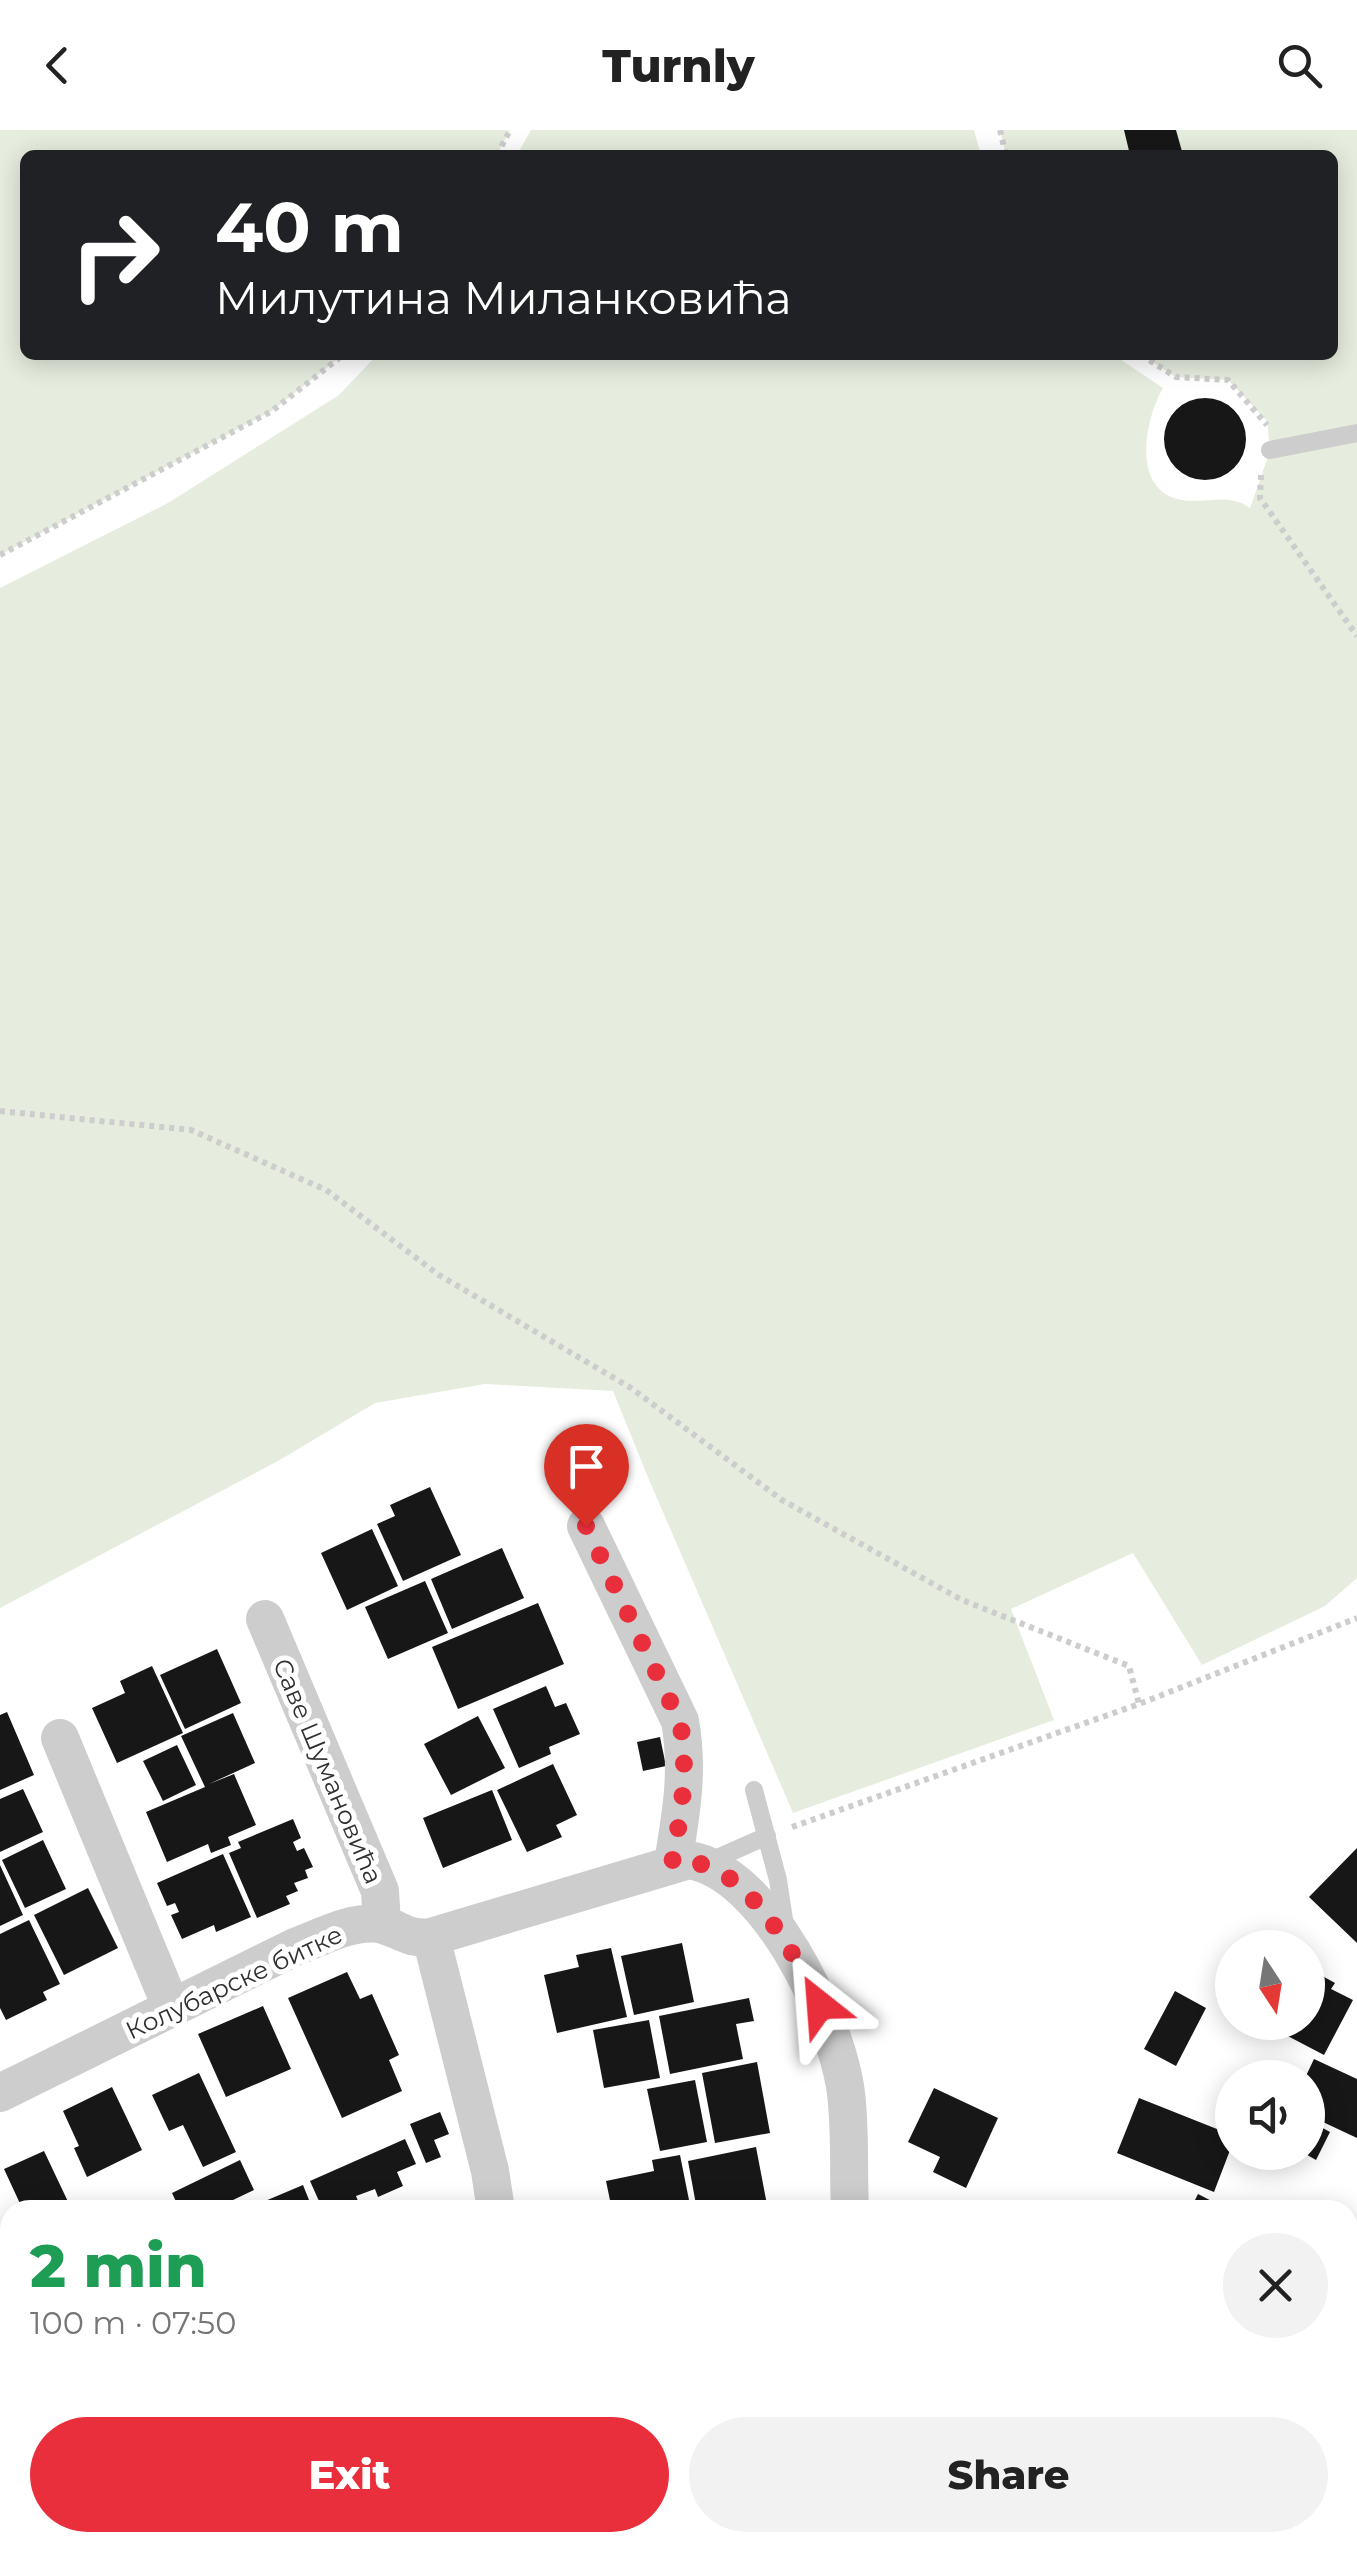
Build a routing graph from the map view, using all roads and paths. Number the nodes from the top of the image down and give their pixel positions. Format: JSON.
{"nodes":[{"id":1,"x":337,"y":360,"type":"edge"},
{"id":2,"x":1149,"y":360,"type":"edge"},
{"id":3,"x":1357,"y":433,"type":"edge"},
{"id":4,"x":1270,"y":450,"type":"junction"},
{"id":5,"x":0,"y":554,"type":"edge"},
{"id":6,"x":1357,"y":636,"type":"edge"},
{"id":7,"x":0,"y":1111,"type":"edge"},
{"id":8,"x":586,"y":1526,"type":"dead end"},
{"id":9,"x":1357,"y":1618,"type":"edge"},
{"id":10,"x":264,"y":1619,"type":"dead end"},
{"id":11,"x":1139,"y":1704,"type":"junction"},
{"id":12,"x":60,"y":1738,"type":"dead end"},
{"id":13,"x":754,"y":1790,"type":"dead end"},
{"id":14,"x":767,"y":1836,"type":"junction"},
{"id":15,"x":689,"y":1863,"type":"junction"},
{"id":16,"x":382,"y":1924,"type":"junction"},
{"id":17,"x":431,"y":1936,"type":"junction"},
{"id":18,"x":787,"y":1941,"type":"junction"},
{"id":19,"x":172,"y":2009,"type":"junction"},
{"id":20,"x":0,"y":2093,"type":"edge"},
{"id":21,"x":494,"y":2200,"type":"edge"},
{"id":22,"x":850,"y":2200,"type":"edge"}],
"edges":[{"from":1,"to":5,"type":"path"},
{"from":2,"to":4,"type":"path"},
{"from":3,"to":4,"type":"lane"},
{"from":4,"to":6,"type":"path"},
{"from":7,"to":11,"type":"path"},
{"from":8,"to":15,"type":"street"},
{"from":9,"to":11,"type":"path"},
{"from":10,"to":16,"type":"street","name":"Саве Шумановића"},
{"from":11,"to":14,"type":"path"},
{"from":12,"to":19,"type":"street"},
{"from":13,"to":14,"type":"lane"},
{"from":14,"to":15,"type":"lane"},
{"from":14,"to":18,"type":"lane"},
{"from":15,"to":17,"type":"street"},
{"from":15,"to":18,"type":"street"},
{"from":16,"to":17,"type":"street","name":"Колубарске битке"},
{"from":16,"to":19,"type":"street","name":"Колубарске битке"},
{"from":17,"to":21,"type":"street"},
{"from":18,"to":22,"type":"street"},
{"from":19,"to":20,"type":"street","name":"Колубарске битке"}]}
